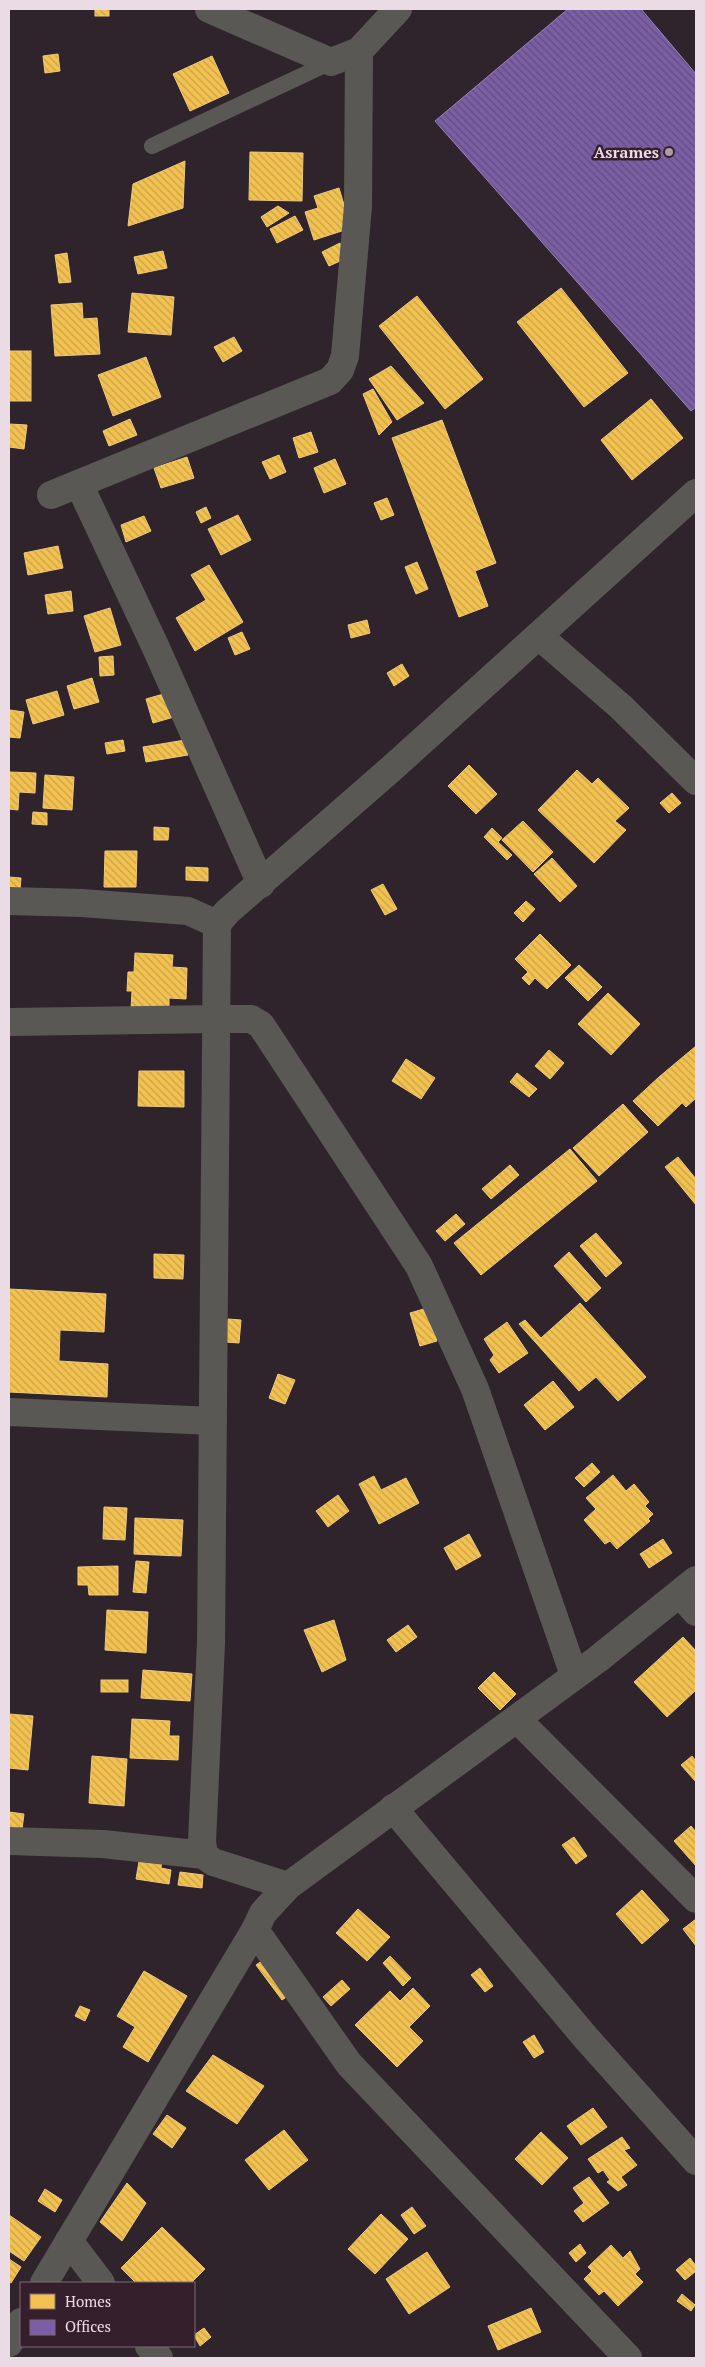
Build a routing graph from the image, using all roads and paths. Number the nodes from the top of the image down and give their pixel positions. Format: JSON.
{"nodes":[{"id":1,"x":209,"y":9,"type":"edge"},
{"id":2,"x":398,"y":9,"type":"edge"},
{"id":3,"x":359,"y":51,"type":"junction"},
{"id":4,"x":331,"y":62,"type":"junction"},
{"id":5,"x":152,"y":146,"type":"dead end"},
{"id":6,"x":78,"y":484,"type":"junction"},
{"id":7,"x":696,"y":493,"type":"edge"},
{"id":8,"x":51,"y":495,"type":"dead end"},
{"id":9,"x":539,"y":636,"type":"junction"},
{"id":10,"x":696,"y":781,"type":"edge"},
{"id":11,"x":260,"y":884,"type":"junction"},
{"id":12,"x":9,"y":902,"type":"edge"},
{"id":13,"x":217,"y":924,"type":"junction"},
{"id":14,"x":217,"y":1019,"type":"junction"},
{"id":15,"x":9,"y":1022,"type":"edge"},
{"id":16,"x":9,"y":1412,"type":"edge"},
{"id":17,"x":213,"y":1421,"type":"junction"},
{"id":18,"x":691,"y":1595,"type":"edge"},
{"id":19,"x":574,"y":1674,"type":"junction"},
{"id":20,"x":517,"y":1719,"type":"junction"},
{"id":21,"x":393,"y":1808,"type":"junction"},
{"id":22,"x":9,"y":1841,"type":"edge"},
{"id":23,"x":204,"y":1855,"type":"junction"},
{"id":24,"x":288,"y":1886,"type":"junction"},
{"id":25,"x":696,"y":1899,"type":"edge"},
{"id":26,"x":255,"y":1930,"type":"junction"},
{"id":27,"x":696,"y":2161,"type":"edge"},
{"id":28,"x":69,"y":2241,"type":"junction"},
{"id":29,"x":45,"y":2282,"type":"edge"},
{"id":30,"x":100,"y":2282,"type":"edge"},
{"id":31,"x":20,"y":2324,"type":"edge"},
{"id":32,"x":9,"y":2343,"type":"edge"},
{"id":33,"x":150,"y":2347,"type":"edge"},
{"id":34,"x":159,"y":2358,"type":"edge"},
{"id":35,"x":628,"y":2358,"type":"edge"}],
"edges":[{"from":1,"to":4,"type":"street"},
{"from":2,"to":3,"type":"street"},
{"from":3,"to":4,"type":"street"},
{"from":3,"to":6,"type":"street"},
{"from":4,"to":5,"type":"lane"},
{"from":6,"to":8,"type":"street"},
{"from":6,"to":11,"type":"street"},
{"from":7,"to":9,"type":"street"},
{"from":9,"to":10,"type":"street"},
{"from":9,"to":11,"type":"street"},
{"from":11,"to":13,"type":"street"},
{"from":12,"to":13,"type":"street"},
{"from":13,"to":14,"type":"street"},
{"from":14,"to":15,"type":"street"},
{"from":14,"to":17,"type":"street"},
{"from":14,"to":19,"type":"street"},
{"from":16,"to":17,"type":"street"},
{"from":17,"to":23,"type":"street"},
{"from":18,"to":19,"type":"street"},
{"from":19,"to":20,"type":"street"},
{"from":20,"to":21,"type":"street"},
{"from":20,"to":25,"type":"street"},
{"from":21,"to":24,"type":"street"},
{"from":21,"to":27,"type":"street"},
{"from":22,"to":23,"type":"street"},
{"from":23,"to":24,"type":"street"},
{"from":24,"to":26,"type":"street"},
{"from":26,"to":28,"type":"street"},
{"from":26,"to":35,"type":"street"},
{"from":28,"to":29,"type":"street"},
{"from":28,"to":30,"type":"street"},
{"from":31,"to":32,"type":"street"},
{"from":33,"to":34,"type":"street"}]}
